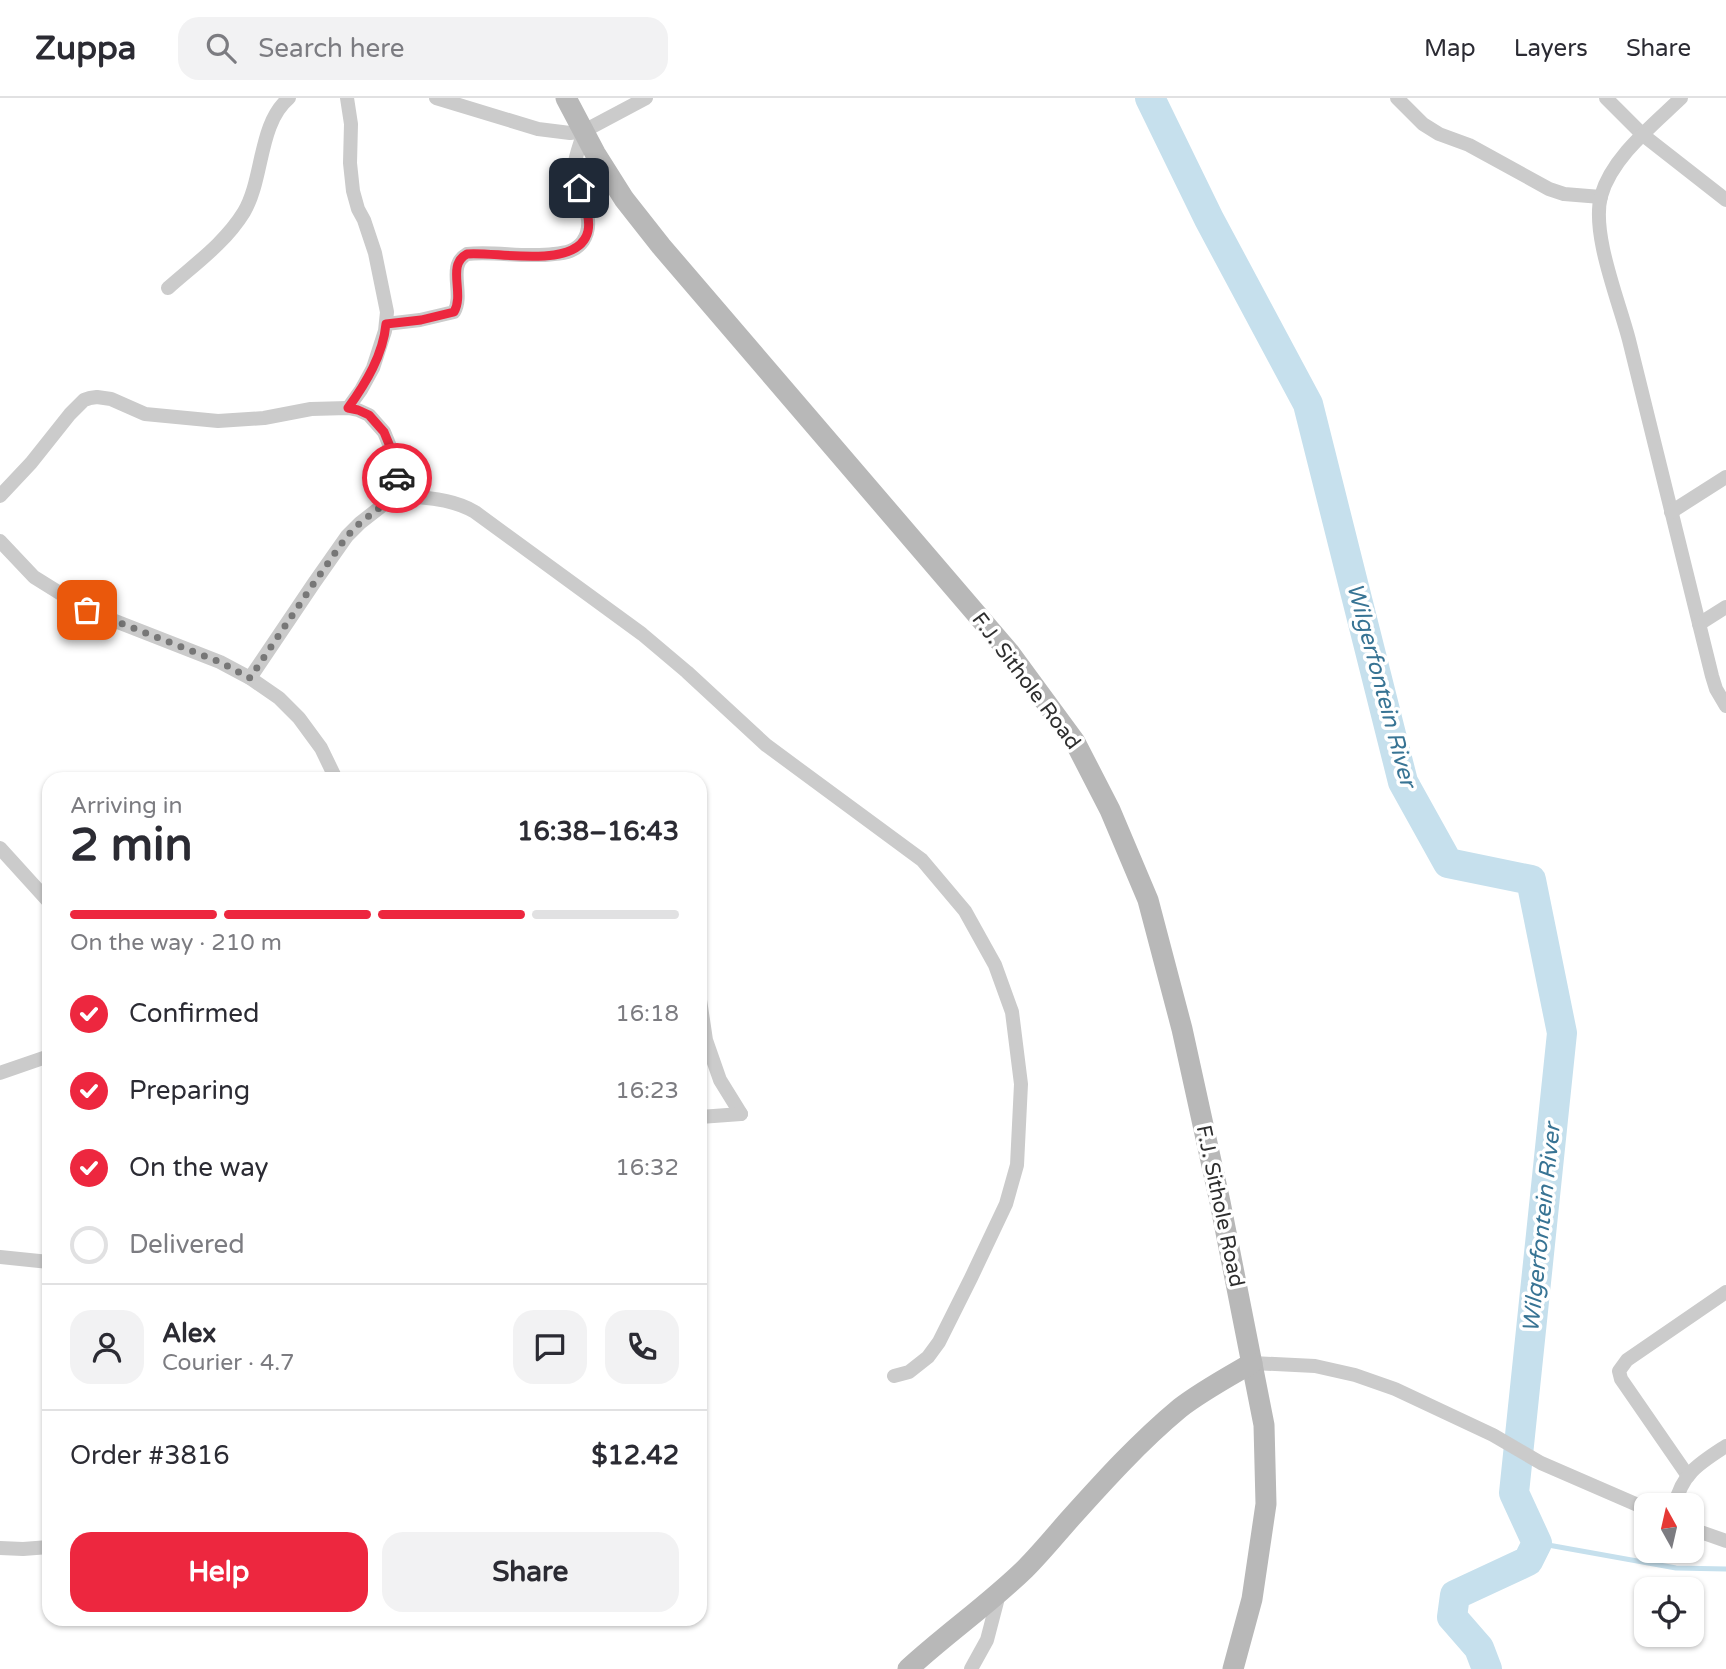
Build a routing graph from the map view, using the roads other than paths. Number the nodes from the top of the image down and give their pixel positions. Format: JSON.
{"nodes":[{"id":1,"x":289,"y":98,"type":"edge"},
{"id":2,"x":346,"y":98,"type":"edge"},
{"id":3,"x":436,"y":98,"type":"edge"},
{"id":4,"x":566,"y":98,"type":"edge"},
{"id":5,"x":646,"y":98,"type":"edge"},
{"id":6,"x":1397,"y":98,"type":"edge"},
{"id":7,"x":1606,"y":98,"type":"edge"},
{"id":8,"x":1681,"y":98,"type":"edge"},
{"id":9,"x":584,"y":131,"type":"junction"},
{"id":10,"x":1643,"y":135,"type":"junction"},
{"id":11,"x":1601,"y":197,"type":"junction"},
{"id":12,"x":1726,"y":200,"type":"edge"},
{"id":13,"x":168,"y":288,"type":"dead end"},
{"id":14,"x":386,"y":324,"type":"junction"},
{"id":15,"x":348,"y":408,"type":"junction"},
{"id":16,"x":1726,"y":477,"type":"edge"},
{"id":17,"x":0,"y":496,"type":"edge"},
{"id":18,"x":392,"y":498,"type":"junction"},
{"id":19,"x":1671,"y":512,"type":"junction"},
{"id":20,"x":0,"y":541,"type":"edge"},
{"id":21,"x":1726,"y":607,"type":"edge"},
{"id":22,"x":1699,"y":624,"type":"junction"},
{"id":23,"x":250,"y":678,"type":"junction"},
{"id":24,"x":1726,"y":706,"type":"edge"},
{"id":25,"x":332,"y":772,"type":"edge"},
{"id":26,"x":0,"y":848,"type":"edge"},
{"id":27,"x":42,"y":894,"type":"edge"},
{"id":28,"x":707,"y":1043,"type":"edge"},
{"id":29,"x":42,"y":1058,"type":"edge"},
{"id":30,"x":0,"y":1073,"type":"edge"},
{"id":31,"x":707,"y":1116,"type":"edge"},
{"id":32,"x":0,"y":1257,"type":"edge"},
{"id":33,"x":42,"y":1261,"type":"edge"},
{"id":34,"x":1726,"y":1292,"type":"edge"},
{"id":35,"x":1252,"y":1363,"type":"junction"},
{"id":36,"x":894,"y":1376,"type":"dead end"},
{"id":37,"x":1726,"y":1446,"type":"edge"},
{"id":38,"x":1688,"y":1476,"type":"junction"},
{"id":39,"x":1678,"y":1493,"type":"edge"},
{"id":40,"x":1634,"y":1503,"type":"edge"},
{"id":41,"x":1704,"y":1533,"type":"edge"},
{"id":42,"x":1726,"y":1541,"type":"edge"},
{"id":43,"x":0,"y":1548,"type":"edge"},
{"id":44,"x":42,"y":1548,"type":"edge"},
{"id":45,"x":999,"y":1593,"type":"junction"},
{"id":46,"x":908,"y":1669,"type":"edge"},
{"id":47,"x":971,"y":1669,"type":"edge"},
{"id":48,"x":1233,"y":1669,"type":"edge"}],
"edges":[{"from":1,"to":13,"type":"street"},
{"from":2,"to":14,"type":"street"},
{"from":3,"to":9,"type":"street"},
{"from":4,"to":9,"type":"street","name":"F.J. Sithole Road"},
{"from":5,"to":9,"type":"street"},
{"from":6,"to":11,"type":"street"},
{"from":7,"to":10,"type":"street"},
{"from":8,"to":10,"type":"street"},
{"from":9,"to":14,"type":"street"},
{"from":9,"to":35,"type":"street","name":"F.J. Sithole Road"},
{"from":10,"to":11,"type":"street"},
{"from":10,"to":12,"type":"street"},
{"from":11,"to":19,"type":"street"},
{"from":14,"to":15,"type":"street"},
{"from":15,"to":17,"type":"street"},
{"from":15,"to":18,"type":"street"},
{"from":16,"to":19,"type":"street"},
{"from":18,"to":23,"type":"street"},
{"from":18,"to":36,"type":"street"},
{"from":19,"to":22,"type":"street"},
{"from":20,"to":23,"type":"street"},
{"from":21,"to":22,"type":"street"},
{"from":22,"to":24,"type":"street"},
{"from":23,"to":25,"type":"street"},
{"from":26,"to":27,"type":"street"},
{"from":28,"to":31,"type":"street"},
{"from":29,"to":30,"type":"street"},
{"from":32,"to":33,"type":"street"},
{"from":34,"to":38,"type":"street"},
{"from":35,"to":40,"type":"street"},
{"from":35,"to":45,"type":"street"},
{"from":35,"to":48,"type":"street","name":"F.J. Sithole Road"},
{"from":37,"to":38,"type":"street"},
{"from":38,"to":39,"type":"street"},
{"from":41,"to":42,"type":"street"},
{"from":43,"to":44,"type":"street"},
{"from":45,"to":46,"type":"street"},
{"from":45,"to":47,"type":"street"}]}
